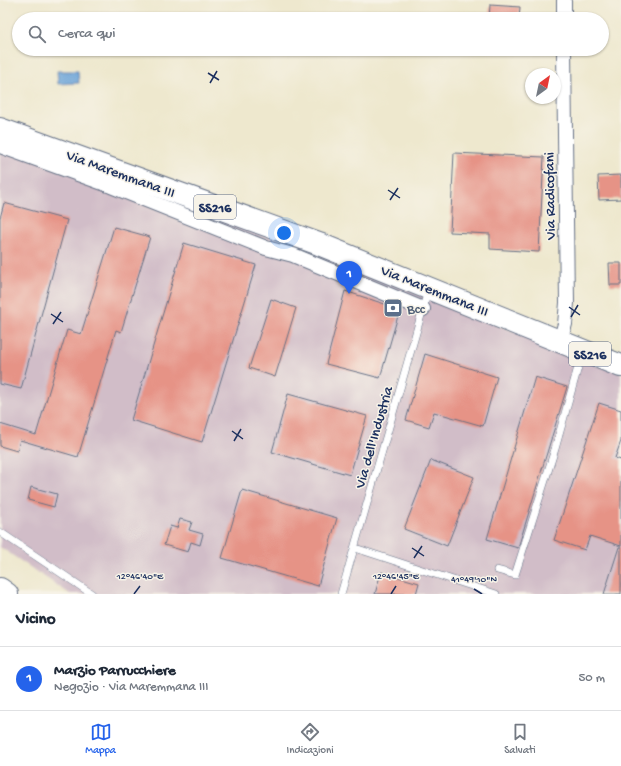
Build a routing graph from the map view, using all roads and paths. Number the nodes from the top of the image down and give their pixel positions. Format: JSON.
{"nodes":[{"id":1,"x":564,"y":0,"type":"edge"},
{"id":2,"x":564,"y":12,"type":"edge"},
{"id":3,"x":564,"y":56,"type":"edge"},
{"id":4,"x":0,"y":129,"type":"edge"},
{"id":5,"x":0,"y":146,"type":"edge"},
{"id":6,"x":429,"y":288,"type":"junction"},
{"id":7,"x":423,"y":308,"type":"junction"},
{"id":8,"x":560,"y":341,"type":"junction"},
{"id":9,"x":583,"y":350,"type":"junction"},
{"id":10,"x":621,"y":366,"type":"edge"},
{"id":11,"x":0,"y":532,"type":"edge"},
{"id":12,"x":355,"y":548,"type":"junction"},
{"id":13,"x":497,"y":570,"type":"dead end"},
{"id":14,"x":0,"y":589,"type":"edge"},
{"id":15,"x":8,"y":594,"type":"edge"},
{"id":16,"x":92,"y":594,"type":"edge"},
{"id":17,"x":341,"y":594,"type":"edge"},
{"id":18,"x":496,"y":594,"type":"edge"}],
"edges":[{"from":1,"to":2,"type":"street"},
{"from":3,"to":8,"type":"street","name":"Via Radicofani"},
{"from":4,"to":6,"type":"main road","name":"Via Maremmana III","number":"SS216"},
{"from":5,"to":7,"type":"street"},
{"from":6,"to":7,"type":"lane","name":"Via dell'Industria"},
{"from":6,"to":8,"type":"main road","name":"Via Maremmana III","number":"SS216"},
{"from":7,"to":12,"type":"lane","name":"Via dell'Industria"},
{"from":8,"to":9,"type":"main road","name":"Via Maremmana III","number":"SS216"},
{"from":9,"to":10,"type":"main road","name":"Via Maremmana III","number":"SS216"},
{"from":9,"to":13,"type":"lane"},
{"from":11,"to":16,"type":"lane"},
{"from":12,"to":17,"type":"lane","name":"Via dell'Industria"},
{"from":12,"to":18,"type":"lane"},
{"from":14,"to":15,"type":"main road"}]}
